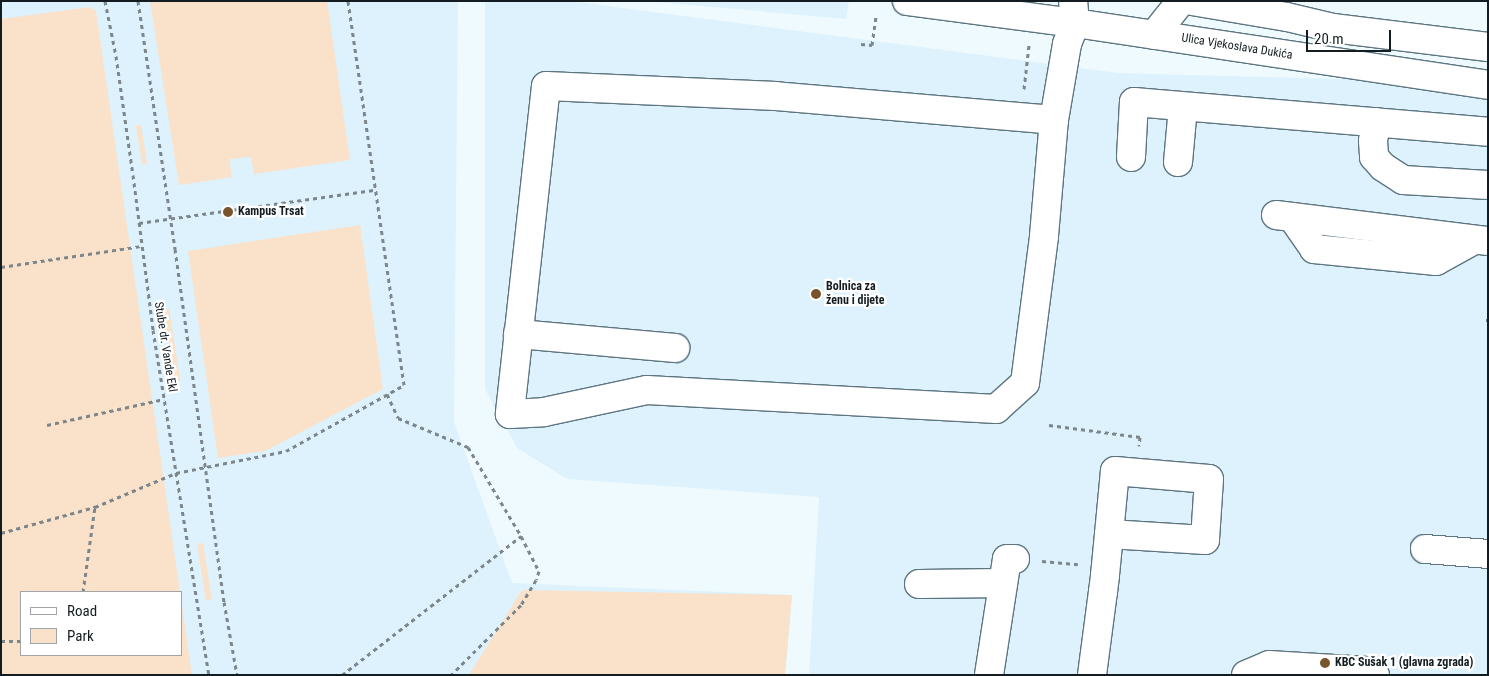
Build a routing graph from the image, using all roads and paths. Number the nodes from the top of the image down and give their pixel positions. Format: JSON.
{"nodes":[{"id":1,"x":106,"y":1,"type":"edge"},
{"id":2,"x":138,"y":1,"type":"edge"},
{"id":3,"x":348,"y":1,"type":"edge"},
{"id":4,"x":907,"y":1,"type":"edge"},
{"id":5,"x":1181,"y":1,"type":"edge"},
{"id":6,"x":1192,"y":1,"type":"edge"},
{"id":7,"x":1074,"y":12,"type":"edge"},
{"id":8,"x":876,"y":14,"type":"dead end"},
{"id":9,"x":1154,"y":35,"type":"junction"},
{"id":10,"x":1030,"y":36,"type":"dead end"},
{"id":11,"x":862,"y":44,"type":"dead end"},
{"id":12,"x":1488,"y":48,"type":"edge"},
{"id":13,"x":1488,"y":85,"type":"edge"},
{"id":14,"x":1183,"y":107,"type":"junction"},
{"id":15,"x":1012,"y":118,"type":"junction"},
{"id":16,"x":1054,"y":120,"type":"junction"},
{"id":17,"x":1376,"y":122,"type":"junction"},
{"id":18,"x":1478,"y":137,"type":"edge"},
{"id":19,"x":1131,"y":157,"type":"dead end"},
{"id":20,"x":1178,"y":162,"type":"dead end"},
{"id":21,"x":1488,"y":185,"type":"edge"},
{"id":22,"x":374,"y":190,"type":"junction"},
{"id":23,"x":1284,"y":216,"type":"dead end"},
{"id":24,"x":170,"y":218,"type":"junction"},
{"id":25,"x":139,"y":223,"type":"junction"},
{"id":26,"x":1481,"y":241,"type":"edge"},
{"id":27,"x":142,"y":246,"type":"junction"},
{"id":28,"x":1,"y":267,"type":"edge"},
{"id":29,"x":518,"y":334,"type":"junction"},
{"id":30,"x":675,"y":348,"type":"dead end"},
{"id":31,"x":387,"y":394,"type":"junction"},
{"id":32,"x":164,"y":400,"type":"junction"},
{"id":33,"x":48,"y":425,"type":"dead end"},
{"id":34,"x":1049,"y":425,"type":"dead end"},
{"id":35,"x":1129,"y":435,"type":"dead end"},
{"id":36,"x":205,"y":467,"type":"junction"},
{"id":37,"x":176,"y":473,"type":"junction"},
{"id":38,"x":95,"y":507,"type":"junction"},
{"id":39,"x":1,"y":533,"type":"edge"},
{"id":40,"x":1109,"y":534,"type":"dead end"},
{"id":41,"x":521,"y":536,"type":"junction"},
{"id":42,"x":1425,"y":549,"type":"dead end"},
{"id":43,"x":1488,"y":554,"type":"edge"},
{"id":44,"x":1106,"y":566,"type":"junction"},
{"id":45,"x":1009,"y":571,"type":"junction"},
{"id":46,"x":918,"y":584,"type":"dead end"},
{"id":47,"x":83,"y":591,"type":"edge"},
{"id":48,"x":20,"y":641,"type":"edge"},
{"id":49,"x":1,"y":642,"type":"edge"},
{"id":50,"x":209,"y":675,"type":"edge"},
{"id":51,"x":237,"y":675,"type":"edge"},
{"id":52,"x":342,"y":675,"type":"edge"},
{"id":53,"x":451,"y":675,"type":"edge"},
{"id":54,"x":989,"y":675,"type":"edge"},
{"id":55,"x":1092,"y":675,"type":"edge"},
{"id":56,"x":1246,"y":675,"type":"edge"},
{"id":57,"x":1375,"y":675,"type":"edge"}],
"edges":[{"from":1,"to":25,"type":"path","name":"Stube dr. Vande Ekl"},
{"from":2,"to":24,"type":"path","name":"Stube dr. Vande Ekl"},
{"from":3,"to":22,"type":"path"},
{"from":4,"to":7,"type":"street","name":"Ulica Vjekoslava Dukića"},
{"from":5,"to":9,"type":"street"},
{"from":6,"to":12,"type":"street"},
{"from":7,"to":9,"type":"street","name":"Ulica Vjekoslava Dukića"},
{"from":7,"to":16,"type":"street"},
{"from":8,"to":11,"type":"path"},
{"from":9,"to":13,"type":"street","name":"Ulica Vjekoslava Dukića"},
{"from":10,"to":15,"type":"path"},
{"from":14,"to":17,"type":"street"},
{"from":14,"to":19,"type":"street"},
{"from":14,"to":20,"type":"street"},
{"from":15,"to":16,"type":"street"},
{"from":15,"to":29,"type":"street"},
{"from":16,"to":29,"type":"street"},
{"from":17,"to":18,"type":"street"},
{"from":17,"to":21,"type":"street"},
{"from":22,"to":24,"type":"path"},
{"from":22,"to":31,"type":"path"},
{"from":23,"to":26,"type":"street"},
{"from":24,"to":25,"type":"path"},
{"from":24,"to":36,"type":"path","name":"Stube dr. Vande Ekl"},
{"from":25,"to":27,"type":"path","name":"Stube dr. Vande Ekl"},
{"from":27,"to":28,"type":"path"},
{"from":27,"to":32,"type":"path","name":"Stube dr. Vande Ekl"},
{"from":29,"to":30,"type":"street"},
{"from":31,"to":36,"type":"path"},
{"from":31,"to":41,"type":"path"},
{"from":32,"to":33,"type":"path"},
{"from":32,"to":37,"type":"path","name":"Stube dr. Vande Ekl"},
{"from":34,"to":35,"type":"path"},
{"from":36,"to":37,"type":"path"},
{"from":36,"to":51,"type":"path","name":"Stube dr. Vande Ekl"},
{"from":37,"to":38,"type":"path"},
{"from":37,"to":50,"type":"path","name":"Stube dr. Vande Ekl"},
{"from":38,"to":39,"type":"path"},
{"from":38,"to":47,"type":"path"},
{"from":40,"to":44,"type":"street"},
{"from":41,"to":52,"type":"path"},
{"from":41,"to":53,"type":"path"},
{"from":42,"to":43,"type":"street"},
{"from":44,"to":45,"type":"path"},
{"from":44,"to":55,"type":"street"},
{"from":45,"to":46,"type":"street"},
{"from":45,"to":54,"type":"street"},
{"from":48,"to":49,"type":"path"},
{"from":56,"to":57,"type":"street"}]}
